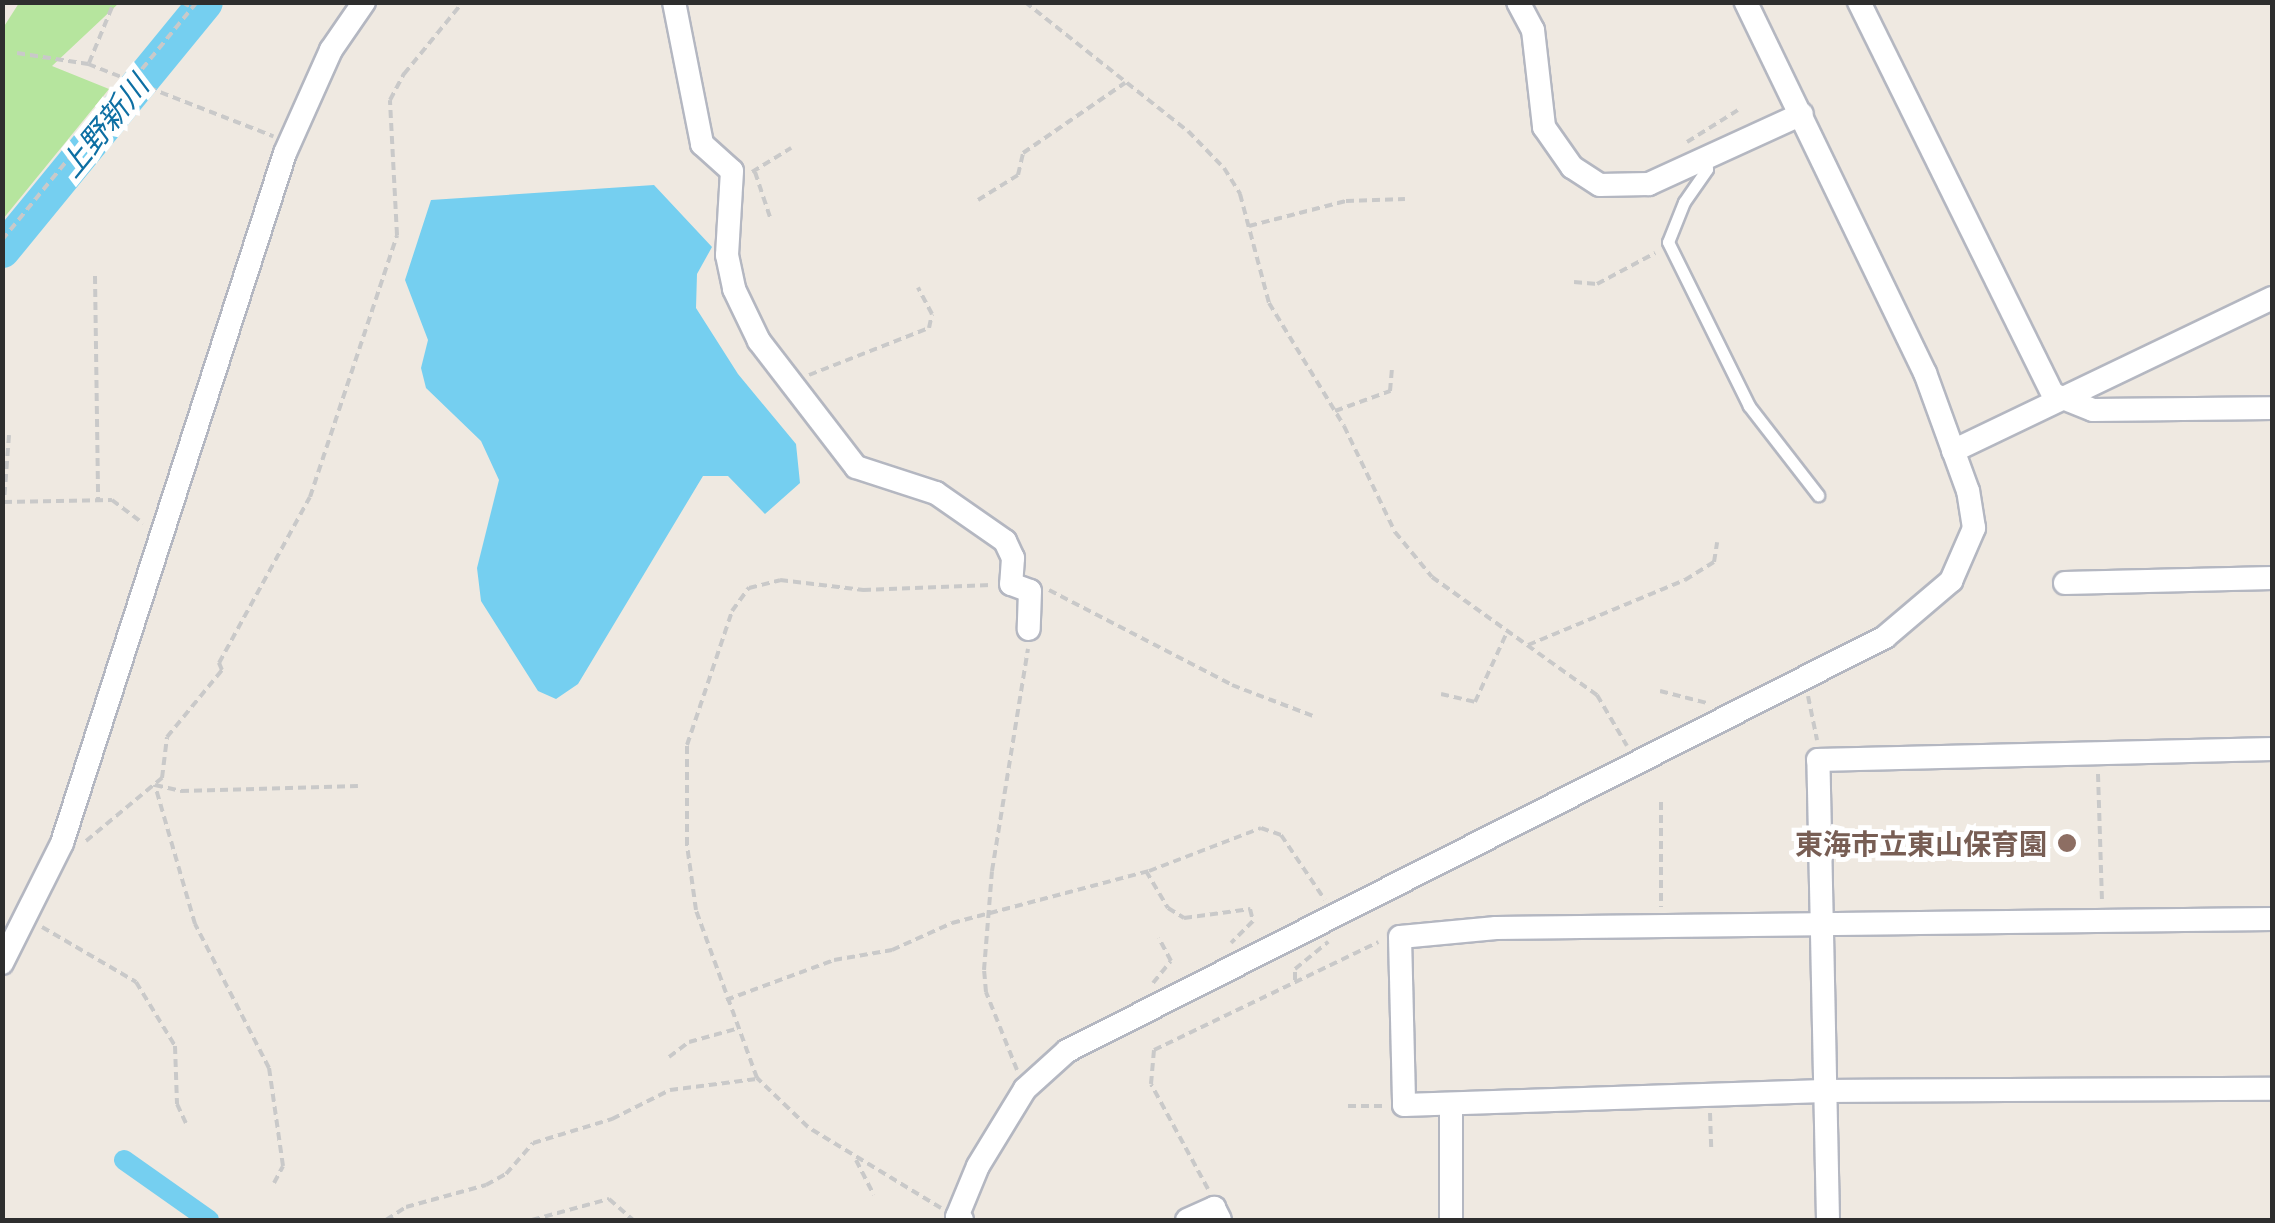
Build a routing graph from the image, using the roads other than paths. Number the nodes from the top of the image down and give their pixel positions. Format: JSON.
{"nodes":[{"id":1,"x":364,"y":2,"type":"edge"},
{"id":2,"x":674,"y":2,"type":"edge"},
{"id":3,"x":1518,"y":2,"type":"edge"},
{"id":4,"x":1746,"y":2,"type":"edge"},
{"id":5,"x":1859,"y":2,"type":"edge"},
{"id":6,"x":1802,"y":114,"type":"junction"},
{"id":7,"x":1706,"y":158,"type":"junction"},
{"id":8,"x":2272,"y":298,"type":"edge"},
{"id":9,"x":2064,"y":401,"type":"junction"},
{"id":10,"x":2272,"y":408,"type":"edge"},
{"id":11,"x":1954,"y":451,"type":"junction"},
{"id":12,"x":1818,"y":495,"type":"dead end"},
{"id":13,"x":2272,"y":578,"type":"edge"},
{"id":14,"x":2065,"y":583,"type":"dead end"},
{"id":15,"x":1029,"y":629,"type":"road end"},
{"id":16,"x":2272,"y":749,"type":"edge"},
{"id":17,"x":2272,"y":920,"type":"edge"},
{"id":18,"x":1824,"y":926,"type":"junction"},
{"id":19,"x":2,"y":963,"type":"edge"},
{"id":20,"x":2272,"y":1089,"type":"edge"},
{"id":21,"x":1824,"y":1091,"type":"junction"},
{"id":22,"x":1450,"y":1105,"type":"junction"},
{"id":23,"x":1217,"y":1214,"type":"edge"},
{"id":24,"x":960,"y":1219,"type":"edge"},
{"id":25,"x":1187,"y":1220,"type":"edge"},
{"id":26,"x":1451,"y":1220,"type":"edge"},
{"id":27,"x":1828,"y":1220,"type":"edge"}],
"edges":[{"from":1,"to":19,"type":"street"},
{"from":2,"to":15,"type":"street"},
{"from":3,"to":7,"type":"street"},
{"from":4,"to":6,"type":"street"},
{"from":5,"to":9,"type":"street"},
{"from":6,"to":7,"type":"street"},
{"from":6,"to":11,"type":"street"},
{"from":7,"to":12,"type":"lane"},
{"from":8,"to":9,"type":"street"},
{"from":9,"to":10,"type":"street"},
{"from":9,"to":11,"type":"street"},
{"from":11,"to":24,"type":"street"},
{"from":13,"to":14,"type":"street"},
{"from":16,"to":18,"type":"street"},
{"from":17,"to":18,"type":"street"},
{"from":18,"to":21,"type":"street"},
{"from":18,"to":22,"type":"street"},
{"from":20,"to":21,"type":"street"},
{"from":21,"to":22,"type":"street"},
{"from":21,"to":27,"type":"street"},
{"from":22,"to":26,"type":"street"},
{"from":23,"to":25,"type":"street"}]}
